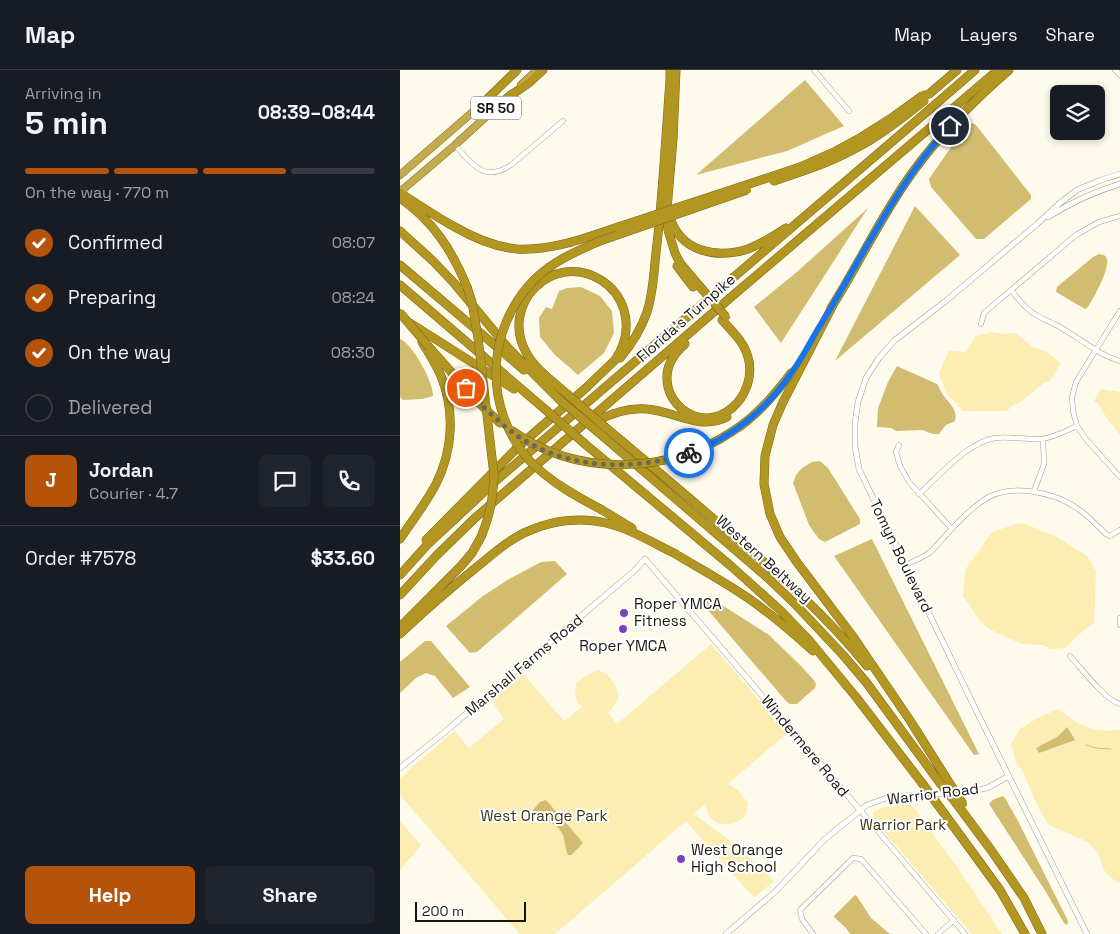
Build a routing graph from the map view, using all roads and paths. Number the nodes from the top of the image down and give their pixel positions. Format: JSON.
{"nodes":[{"id":1,"x":517,"y":70,"type":"edge"},
{"id":2,"x":522,"y":70,"type":"edge"},
{"id":3,"x":537,"y":70,"type":"edge"},
{"id":4,"x":543,"y":70,"type":"edge"},
{"id":5,"x":670,"y":70,"type":"edge"},
{"id":6,"x":676,"y":70,"type":"edge"},
{"id":7,"x":814,"y":70,"type":"edge"},
{"id":8,"x":957,"y":70,"type":"edge"},
{"id":9,"x":974,"y":70,"type":"edge"},
{"id":10,"x":998,"y":70,"type":"edge"},
{"id":11,"x":1009,"y":70,"type":"edge"},
{"id":12,"x":1115,"y":70,"type":"edge"},
{"id":13,"x":1120,"y":75,"type":"edge"},
{"id":14,"x":506,"y":98,"type":"junction"},
{"id":15,"x":479,"y":106,"type":"junction"},
{"id":16,"x":850,"y":112,"type":"dead end"},
{"id":17,"x":563,"y":121,"type":"dead end"},
{"id":18,"x":444,"y":136,"type":"junction"},
{"id":19,"x":455,"y":145,"type":"junction"},
{"id":20,"x":430,"y":165,"type":"junction"},
{"id":21,"x":1120,"y":174,"type":"edge"},
{"id":22,"x":400,"y":175,"type":"edge"},
{"id":23,"x":1120,"y":184,"type":"edge"},
{"id":24,"x":746,"y":188,"type":"junction"},
{"id":25,"x":400,"y":192,"type":"edge"},
{"id":26,"x":662,"y":192,"type":"junction"},
{"id":27,"x":405,"y":200,"type":"edge"},
{"id":28,"x":668,"y":200,"type":"junction"},
{"id":29,"x":805,"y":216,"type":"junction"},
{"id":30,"x":1120,"y":216,"type":"edge"},
{"id":31,"x":1037,"y":224,"type":"junction"},
{"id":32,"x":400,"y":231,"type":"edge"},
{"id":33,"x":400,"y":265,"type":"edge"},
{"id":34,"x":400,"y":285,"type":"edge"},
{"id":35,"x":700,"y":290,"type":"junction"},
{"id":36,"x":1011,"y":290,"type":"junction"},
{"id":37,"x":730,"y":298,"type":"junction"},
{"id":38,"x":1120,"y":310,"type":"edge"},
{"id":39,"x":400,"y":313,"type":"edge"},
{"id":40,"x":400,"y":318,"type":"edge"},
{"id":41,"x":724,"y":319,"type":"junction"},
{"id":42,"x":981,"y":324,"type":"dead end"},
{"id":43,"x":1096,"y":349,"type":"junction"},
{"id":44,"x":1120,"y":361,"type":"edge"},
{"id":45,"x":794,"y":375,"type":"junction"},
{"id":46,"x":587,"y":387,"type":"junction"},
{"id":47,"x":560,"y":400,"type":"junction"},
{"id":48,"x":547,"y":411,"type":"junction"},
{"id":49,"x":1077,"y":426,"type":"junction"},
{"id":50,"x":578,"y":429,"type":"junction"},
{"id":51,"x":1043,"y":439,"type":"junction"},
{"id":52,"x":899,"y":445,"type":"dead end"},
{"id":53,"x":1120,"y":477,"type":"edge"},
{"id":54,"x":1034,"y":491,"type":"junction"},
{"id":55,"x":919,"y":494,"type":"junction"},
{"id":56,"x":952,"y":529,"type":"junction"},
{"id":57,"x":1120,"y":530,"type":"edge"},
{"id":58,"x":400,"y":539,"type":"edge"},
{"id":59,"x":676,"y":554,"type":"junction"},
{"id":60,"x":645,"y":559,"type":"joint"},
{"id":61,"x":906,"y":565,"type":"junction"},
{"id":62,"x":400,"y":570,"type":"edge"},
{"id":63,"x":400,"y":575,"type":"edge"},
{"id":64,"x":400,"y":595,"type":"edge"},
{"id":65,"x":1120,"y":618,"type":"edge"},
{"id":66,"x":1120,"y":625,"type":"edge"},
{"id":67,"x":400,"y":627,"type":"edge"},
{"id":68,"x":400,"y":634,"type":"edge"},
{"id":69,"x":1070,"y":656,"type":"dead end"},
{"id":70,"x":835,"y":671,"type":"junction"},
{"id":71,"x":1120,"y":704,"type":"edge"},
{"id":72,"x":911,"y":722,"type":"junction"},
{"id":73,"x":400,"y":768,"type":"edge"},
{"id":74,"x":1009,"y":776,"type":"junction"},
{"id":75,"x":960,"y":804,"type":"junction"},
{"id":76,"x":860,"y":810,"type":"junction"},
{"id":77,"x":954,"y":920,"type":"junction"},
{"id":78,"x":726,"y":934,"type":"edge"},
{"id":79,"x":813,"y":934,"type":"edge"},
{"id":80,"x":926,"y":934,"type":"edge"},
{"id":81,"x":938,"y":934,"type":"edge"},
{"id":82,"x":965,"y":934,"type":"edge"},
{"id":83,"x":1025,"y":934,"type":"edge"},
{"id":84,"x":1042,"y":934,"type":"edge"},
{"id":85,"x":1087,"y":934,"type":"edge"}],
"edges":[{"from":1,"to":15,"type":"highway"},
{"from":2,"to":15,"type":"highway","number":"SR 50"},
{"from":3,"to":14,"type":"highway","number":"SR 50"},
{"from":4,"to":14,"type":"highway"},
{"from":5,"to":26,"type":"highway"},
{"from":6,"to":28,"type":"highway"},
{"from":7,"to":16,"type":"street"},
{"from":8,"to":24,"type":"highway"},
{"from":9,"to":29,"type":"highway","name":"Florida's Turnpike"},
{"from":10,"to":37,"type":"highway","name":"Florida's Turnpike"},
{"from":11,"to":45,"type":"highway"},
{"from":12,"to":13,"type":"street"},
{"from":14,"to":19,"type":"highway","number":"SR 50"},
{"from":15,"to":18,"type":"highway","number":"SR 50"},
{"from":15,"to":19,"type":"highway"},
{"from":17,"to":19,"type":"street"},
{"from":18,"to":20,"type":"highway"},
{"from":18,"to":22,"type":"highway","number":"SR 50"},
{"from":19,"to":20,"type":"highway","number":"SR 50"},
{"from":20,"to":25,"type":"highway","number":"SR 50"},
{"from":21,"to":31,"type":"street","name":"Tomyn Boulevard"},
{"from":23,"to":31,"type":"street","name":"Tomyn Boulevard"},
{"from":24,"to":27,"type":"highway","bridge":true},
{"from":24,"to":59,"type":"highway","bridge":true},
{"from":25,"to":27,"type":"highway"},
{"from":26,"to":35,"type":"highway"},
{"from":26,"to":46,"type":"highway"},
{"from":27,"to":67,"type":"highway","bridge":true},
{"from":28,"to":29,"type":"highway"},
{"from":28,"to":35,"type":"highway"},
{"from":29,"to":63,"type":"highway","name":"Florida's Turnpike"},
{"from":30,"to":36,"type":"street"},
{"from":31,"to":61,"type":"street","name":"Tomyn Boulevard"},
{"from":32,"to":47,"type":"highway"},
{"from":33,"to":47,"type":"highway","name":"Western Beltway"},
{"from":34,"to":48,"type":"highway","name":"Western Beltway"},
{"from":35,"to":41,"type":"highway"},
{"from":36,"to":42,"type":"street"},
{"from":36,"to":43,"type":"street"},
{"from":37,"to":41,"type":"highway"},
{"from":37,"to":50,"type":"highway","name":"Florida's Turnpike"},
{"from":38,"to":43,"type":"street"},
{"from":39,"to":45,"type":"highway","bridge":true},
{"from":39,"to":58,"type":"highway","bridge":true},
{"from":40,"to":48,"type":"highway"},
{"from":41,"to":50,"type":"highway"},
{"from":43,"to":44,"type":"street"},
{"from":43,"to":49,"type":"street"},
{"from":45,"to":72,"type":"highway"},
{"from":46,"to":62,"type":"highway"},
{"from":46,"to":72,"type":"highway","bridge":true},
{"from":47,"to":75,"type":"highway","name":"Western Beltway","bridge":true},
{"from":48,"to":70,"type":"highway","name":"Western Beltway","bridge":true},
{"from":49,"to":51,"type":"street"},
{"from":49,"to":53,"type":"street"},
{"from":50,"to":64,"type":"highway","name":"Florida's Turnpike"},
{"from":51,"to":54,"type":"street"},
{"from":51,"to":55,"type":"street"},
{"from":52,"to":55,"type":"street"},
{"from":54,"to":56,"type":"street"},
{"from":54,"to":57,"type":"street"},
{"from":55,"to":56,"type":"street"},
{"from":56,"to":61,"type":"street"},
{"from":59,"to":68,"type":"highway"},
{"from":59,"to":70,"type":"highway"},
{"from":60,"to":73,"type":"street","name":"Marshall Farms Road"},
{"from":60,"to":76,"type":"street","name":"Windermere Road"},
{"from":61,"to":74,"type":"street","name":"Tomyn Boulevard"},
{"from":65,"to":66,"type":"street"},
{"from":69,"to":71,"type":"street"},
{"from":70,"to":83,"type":"highway","name":"Western Beltway","bridge":true},
{"from":72,"to":75,"type":"highway","bridge":true},
{"from":74,"to":76,"type":"street","name":"Warrior Road"},
{"from":74,"to":85,"type":"street","name":"Tomyn Boulevard"},
{"from":75,"to":84,"type":"highway","name":"Western Beltway"},
{"from":76,"to":77,"type":"street","name":"Windermere Road"},
{"from":76,"to":78,"type":"street","name":"Warrior Road"},
{"from":77,"to":81,"type":"street"},
{"from":77,"to":82,"type":"street","name":"Windermere Road"},
{"from":79,"to":80,"type":"street"}]}
